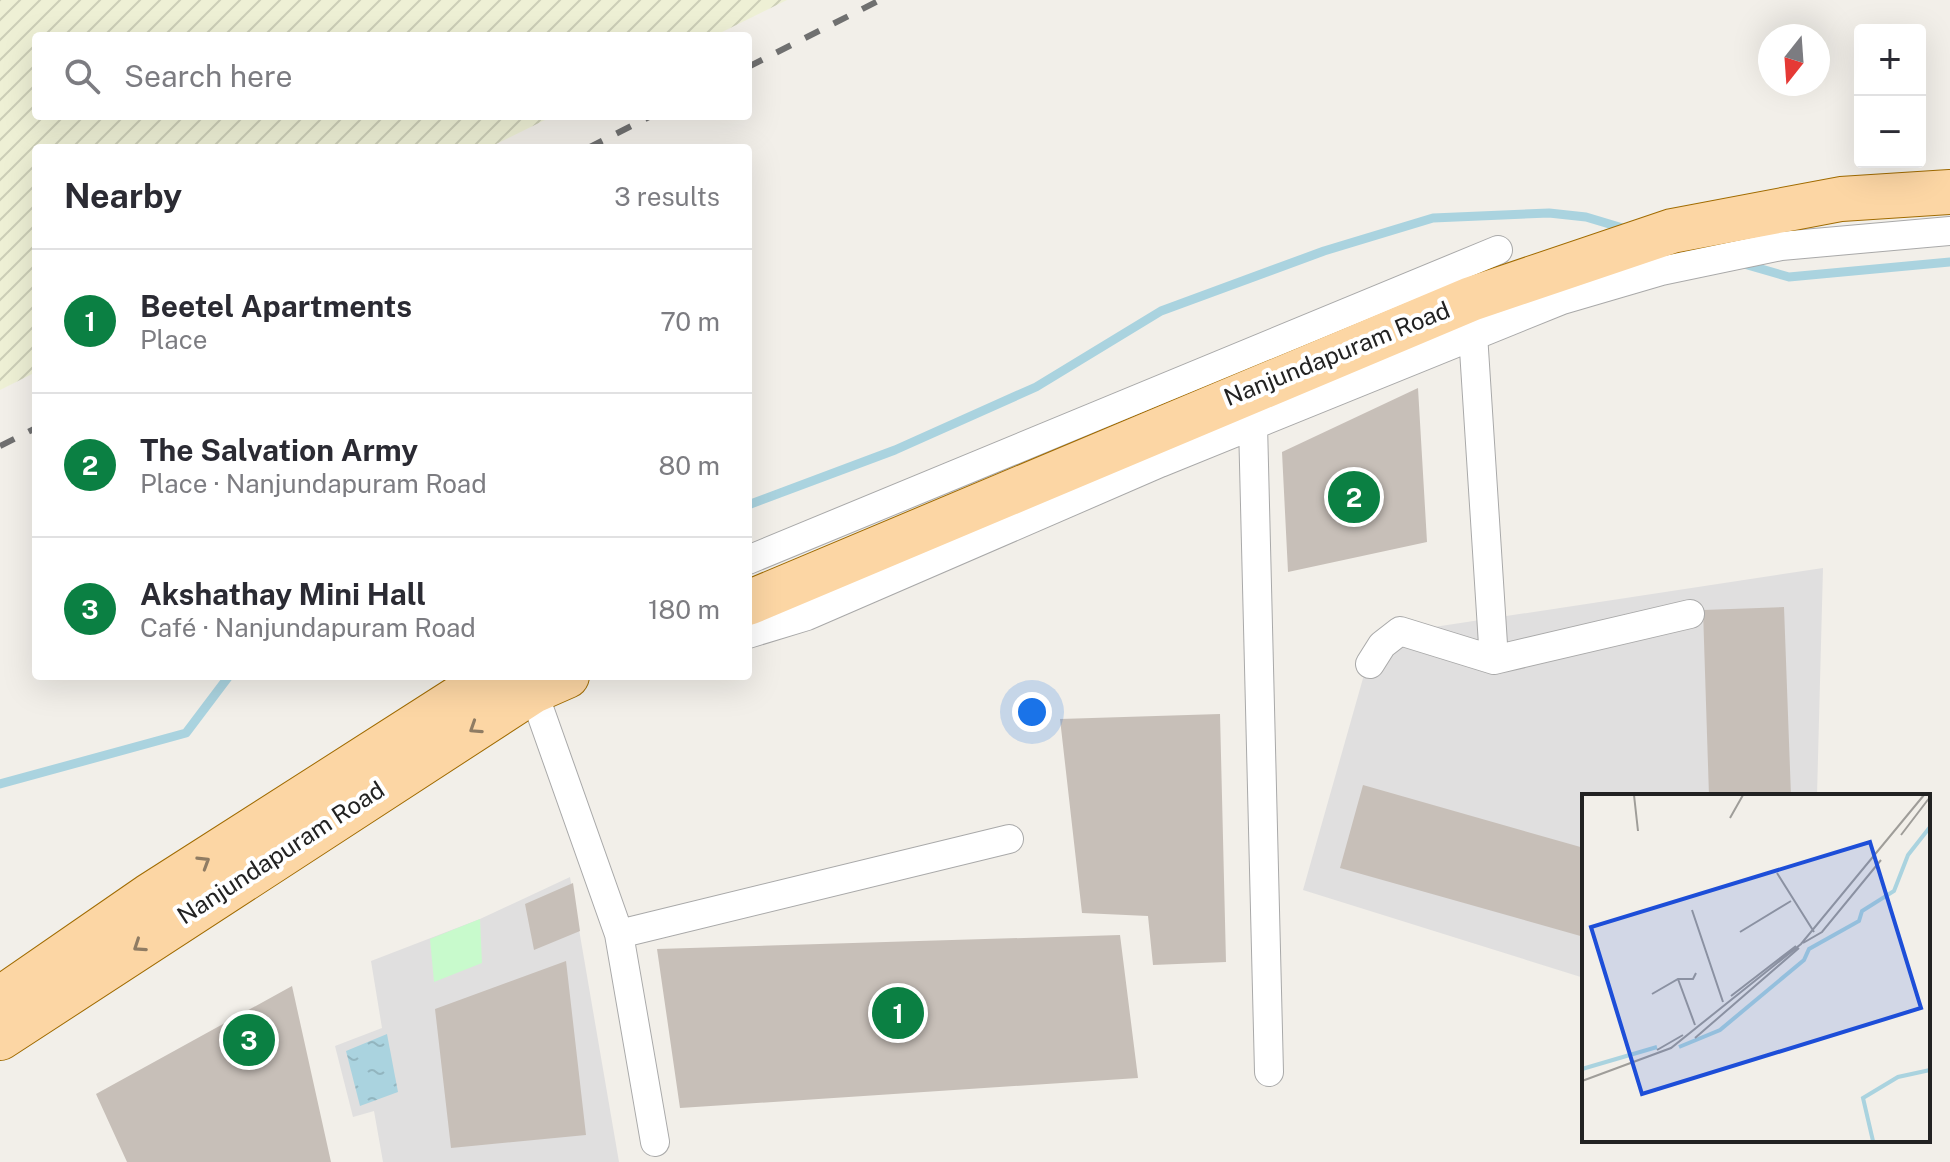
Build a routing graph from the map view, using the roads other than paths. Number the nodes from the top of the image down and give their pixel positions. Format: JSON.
{"nodes":[{"id":1,"x":1950,"y":192,"type":"edge"},
{"id":2,"x":1950,"y":231,"type":"edge"},
{"id":3,"x":1498,"y":250,"type":"dead end"},
{"id":4,"x":1473,"y":334,"type":"junction"},
{"id":5,"x":1253,"y":424,"type":"junction"},
{"id":6,"x":752,"y":558,"type":"edge"},
{"id":7,"x":752,"y":601,"type":"edge"},
{"id":8,"x":1690,"y":614,"type":"dead end"},
{"id":9,"x":752,"y":633,"type":"edge"},
{"id":10,"x":1494,"y":660,"type":"junction"},
{"id":11,"x":1370,"y":664,"type":"dead end"},
{"id":12,"x":487,"y":680,"type":"edge"},
{"id":13,"x":550,"y":683,"type":"edge"},
{"id":14,"x":1009,"y":839,"type":"dead end"},
{"id":15,"x":619,"y":934,"type":"junction"},
{"id":16,"x":0,"y":999,"type":"edge"},
{"id":17,"x":0,"y":1038,"type":"edge"},
{"id":18,"x":1269,"y":1072,"type":"dead end"},
{"id":19,"x":655,"y":1142,"type":"dead end"}],
"edges":[{"from":1,"to":7,"type":"main road","name":"Nanjundapuram Road"},
{"from":2,"to":4,"type":"street"},
{"from":3,"to":6,"type":"street"},
{"from":4,"to":5,"type":"street"},
{"from":4,"to":10,"type":"street"},
{"from":5,"to":9,"type":"street"},
{"from":5,"to":18,"type":"street"},
{"from":8,"to":10,"type":"street"},
{"from":10,"to":11,"type":"street"},
{"from":16,"to":12,"type":"main road","name":"Nanjundapuram Road","one_way":true},
{"from":13,"to":15,"type":"street"},
{"from":13,"to":17,"type":"main road","name":"Nanjundapuram Road","one_way":true},
{"from":14,"to":15,"type":"street"},
{"from":15,"to":19,"type":"street"}]}
